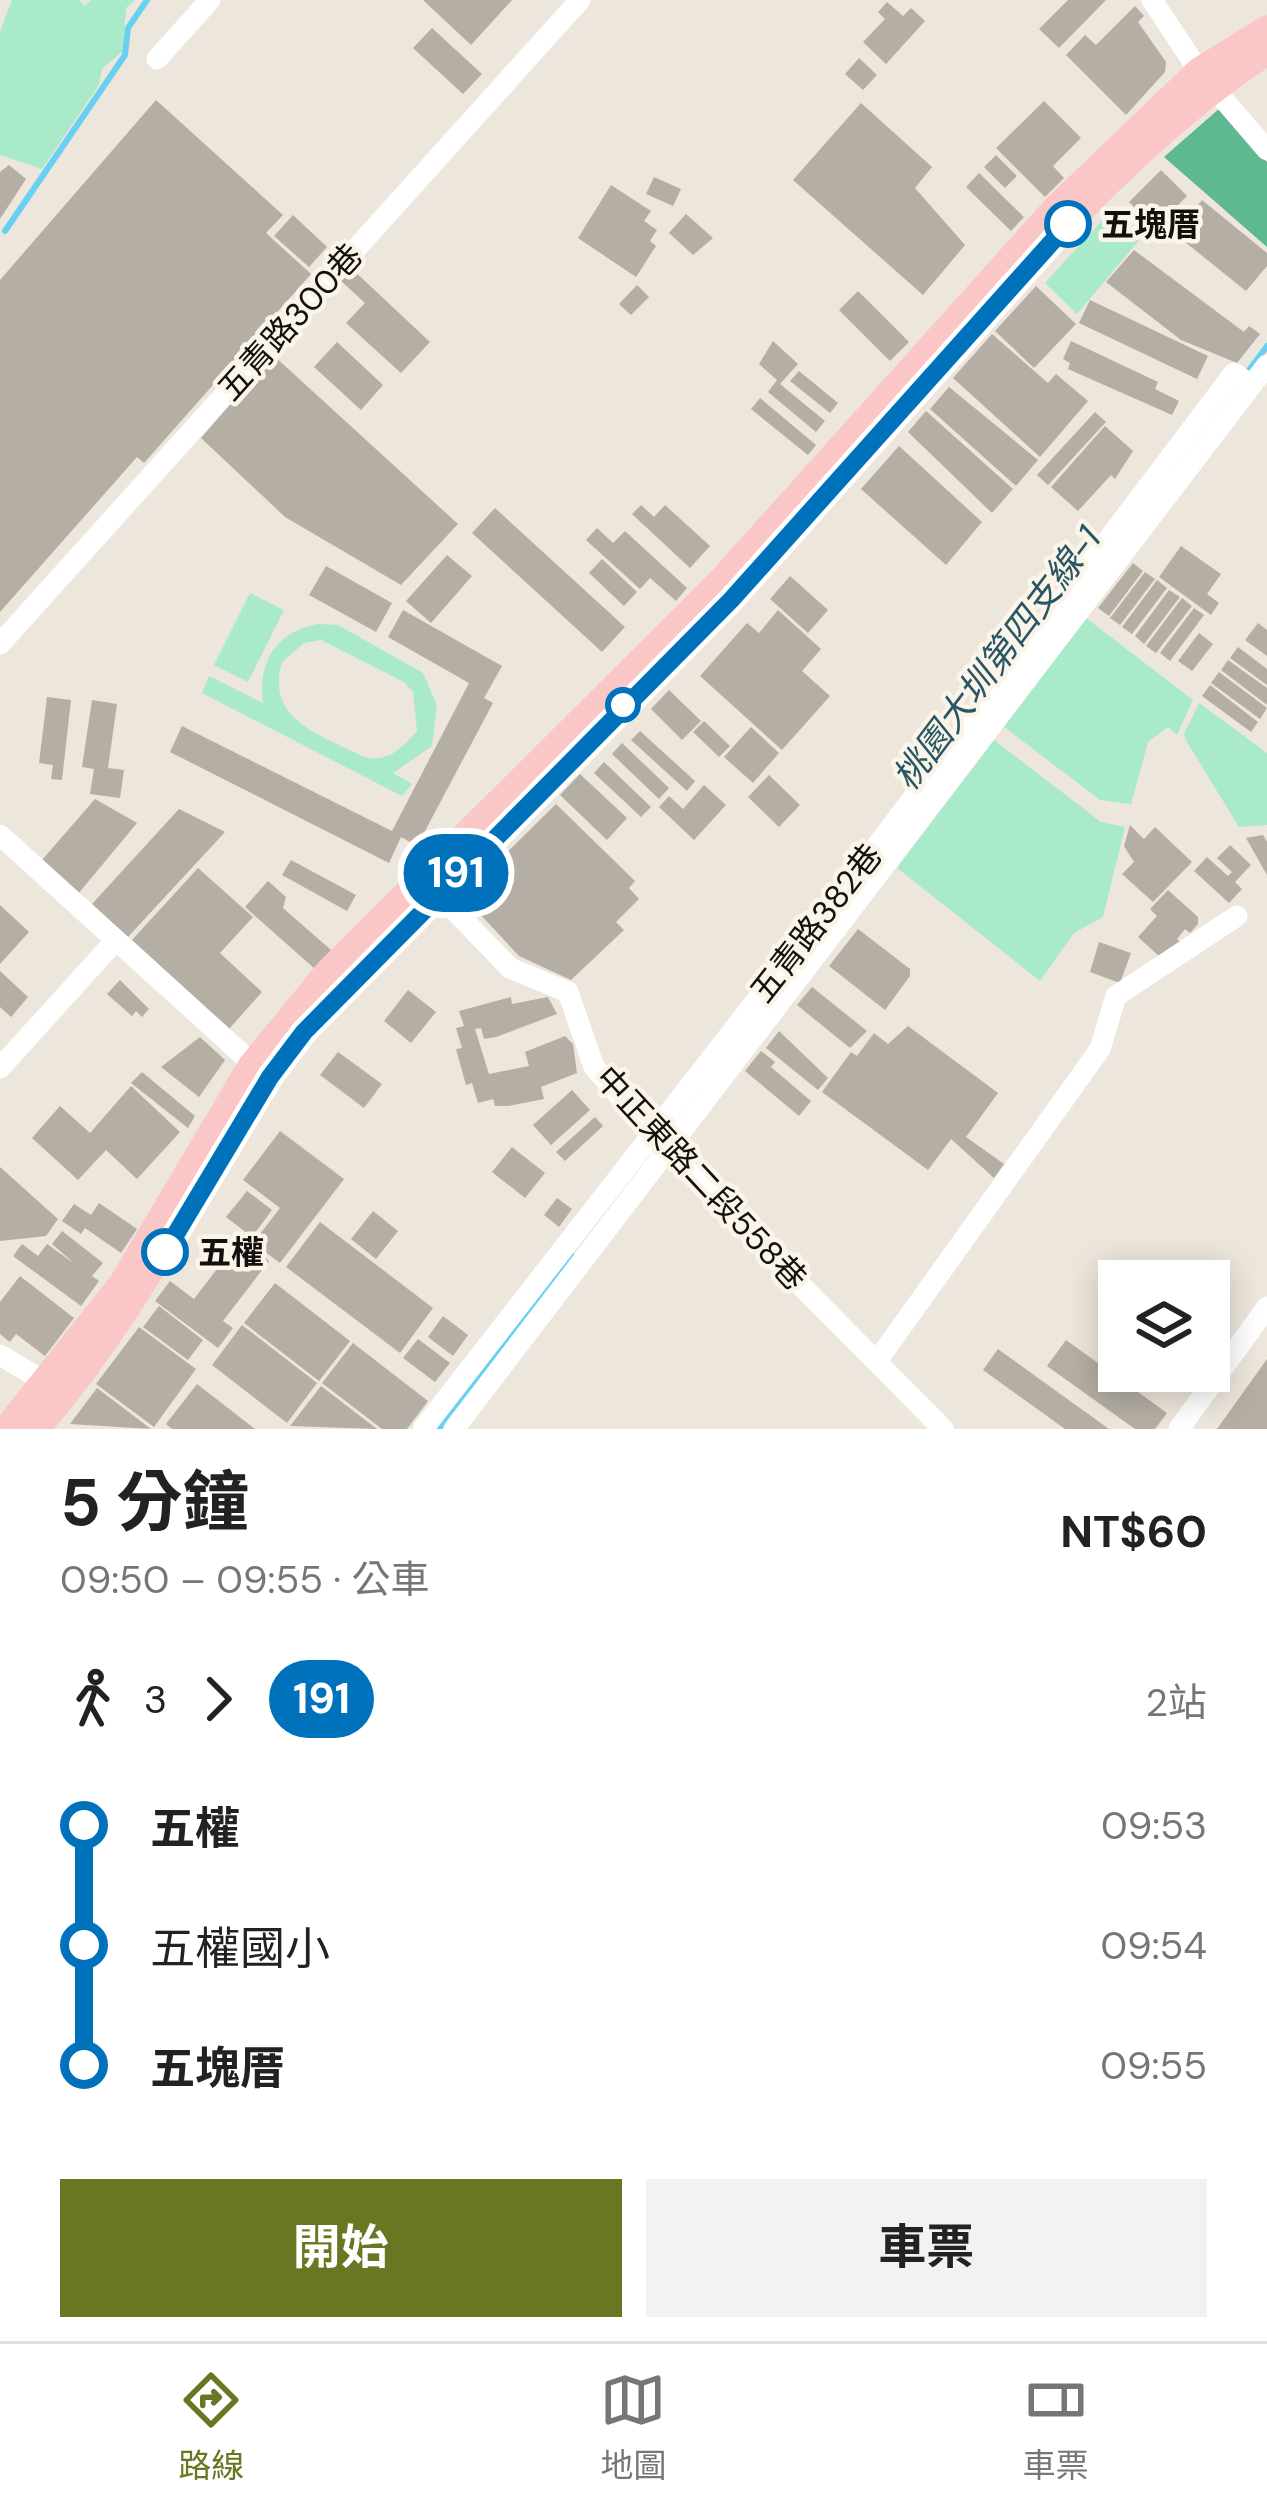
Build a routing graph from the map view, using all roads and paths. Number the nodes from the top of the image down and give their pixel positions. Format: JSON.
{"nodes":[{"id":1,"x":210,"y":0,"type":"edge"},
{"id":2,"x":580,"y":0,"type":"edge"},
{"id":3,"x":1152,"y":0,"type":"edge"},
{"id":4,"x":1267,"y":29,"type":"edge"},
{"id":5,"x":1267,"y":52,"type":"edge"},
{"id":6,"x":157,"y":59,"type":"dead end"},
{"id":7,"x":1206,"y":79,"type":"junction"},
{"id":8,"x":1267,"y":150,"type":"edge"},
{"id":9,"x":1267,"y":365,"type":"edge"},
{"id":10,"x":0,"y":644,"type":"edge"},
{"id":11,"x":0,"y":835,"type":"edge"},
{"id":12,"x":890,"y":846,"type":"junction"},
{"id":13,"x":430,"y":885,"type":"junction"},
{"id":14,"x":1237,"y":916,"type":"dead end"},
{"id":15,"x":115,"y":941,"type":"junction"},
{"id":16,"x":0,"y":1068,"type":"edge"},
{"id":17,"x":260,"y":1072,"type":"junction"},
{"id":18,"x":652,"y":1133,"type":"junction"},
{"id":19,"x":668,"y":1151,"type":"junction"},
{"id":20,"x":1267,"y":1307,"type":"edge"},
{"id":21,"x":0,"y":1355,"type":"edge"},
{"id":22,"x":877,"y":1361,"type":"junction"},
{"id":23,"x":56,"y":1389,"type":"junction"},
{"id":24,"x":6,"y":1429,"type":"edge"},
{"id":25,"x":36,"y":1429,"type":"edge"},
{"id":26,"x":423,"y":1429,"type":"edge"},
{"id":27,"x":454,"y":1429,"type":"edge"},
{"id":28,"x":943,"y":1429,"type":"edge"},
{"id":29,"x":1179,"y":1429,"type":"edge"}],
"edges":[{"from":1,"to":6,"type":"street"},
{"from":2,"to":10,"type":"street","name":"五青路300巷"},
{"from":3,"to":7,"type":"street"},
{"from":4,"to":7,"type":"main road"},
{"from":5,"to":7,"type":"main road"},
{"from":7,"to":8,"type":"street"},
{"from":7,"to":13,"type":"main road"},
{"from":9,"to":12,"type":"street","name":"五青路382巷"},
{"from":11,"to":15,"type":"street"},
{"from":12,"to":18,"type":"street","name":"五青路382巷"},
{"from":12,"to":19,"type":"street","name":"五青路382巷"},
{"from":13,"to":17,"type":"main road"},
{"from":13,"to":18,"type":"street","name":"中正東路二段558巷"},
{"from":14,"to":22,"type":"street"},
{"from":15,"to":16,"type":"street"},
{"from":15,"to":17,"type":"street"},
{"from":17,"to":23,"type":"main road"},
{"from":18,"to":19,"type":"street","name":"中正東路二段558巷"},
{"from":18,"to":26,"type":"street","name":"五青路382巷"},
{"from":19,"to":22,"type":"street","name":"中正東路二段558巷"},
{"from":19,"to":27,"type":"street","name":"五青路382巷"},
{"from":20,"to":29,"type":"street"},
{"from":21,"to":23,"type":"street"},
{"from":22,"to":28,"type":"street","name":"中正東路二段558巷"},
{"from":23,"to":24,"type":"main road"},
{"from":23,"to":25,"type":"main road"}]}
